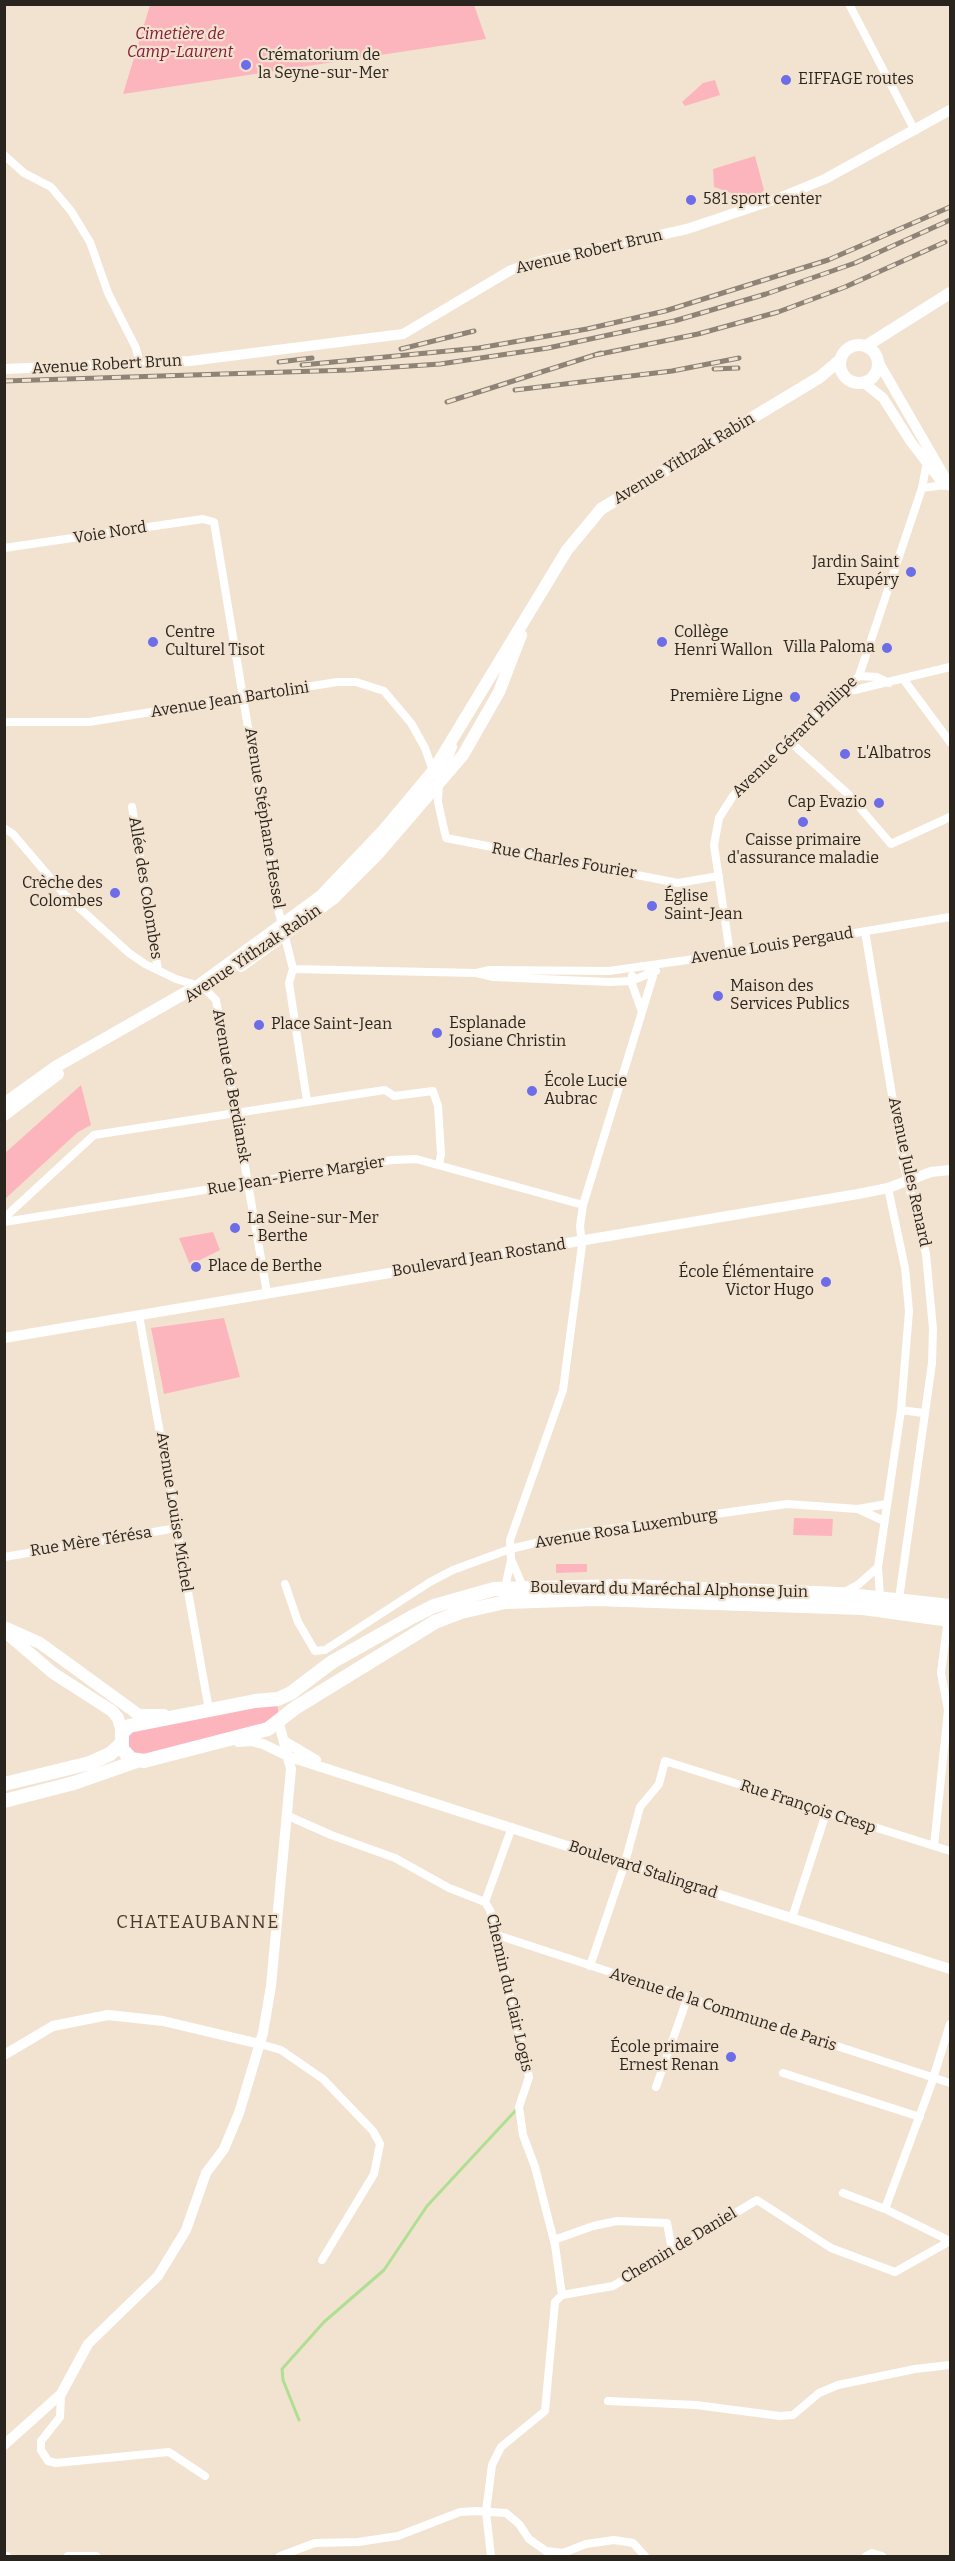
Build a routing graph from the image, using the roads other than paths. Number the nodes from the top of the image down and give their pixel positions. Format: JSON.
{"nodes":[{"id":1,"x":849,"y":4,"type":"edge"},
{"id":2,"x":951,"y":110,"type":"edge"},
{"id":3,"x":915,"y":130,"type":"junction"},
{"id":4,"x":4,"y":155,"type":"edge"},
{"id":5,"x":951,"y":293,"type":"edge"},
{"id":6,"x":891,"y":332,"type":"junction"},
{"id":7,"x":866,"y":346,"type":"junction"},
{"id":8,"x":841,"y":359,"type":"junction"},
{"id":9,"x":878,"y":361,"type":"junction"},
{"id":10,"x":140,"y":365,"type":"junction"},
{"id":11,"x":4,"y":369,"type":"edge"},
{"id":12,"x":820,"y":376,"type":"junction"},
{"id":13,"x":845,"y":376,"type":"junction"},
{"id":14,"x":863,"y":382,"type":"junction"},
{"id":15,"x":921,"y":434,"type":"junction"},
{"id":16,"x":927,"y":462,"type":"junction"},
{"id":17,"x":922,"y":488,"type":"junction"},
{"id":18,"x":949,"y":488,"type":"edge"},
{"id":19,"x":214,"y":522,"type":"joint"},
{"id":20,"x":4,"y":548,"type":"edge"},
{"id":21,"x":526,"y":620,"type":"junction"},
{"id":22,"x":867,"y":658,"type":"junction"},
{"id":23,"x":951,"y":667,"type":"edge"},
{"id":24,"x":856,"y":678,"type":"junction"},
{"id":25,"x":877,"y":678,"type":"junction"},
{"id":26,"x":904,"y":680,"type":"junction"},
{"id":27,"x":889,"y":683,"type":"junction"},
{"id":28,"x":868,"y":687,"type":"junction"},
{"id":29,"x":842,"y":693,"type":"junction"},
{"id":30,"x":245,"y":698,"type":"junction"},
{"id":31,"x":4,"y":722,"type":"edge"},
{"id":32,"x":788,"y":740,"type":"junction"},
{"id":33,"x":951,"y":742,"type":"edge"},
{"id":34,"x":440,"y":772,"type":"junction"},
{"id":35,"x":423,"y":799,"type":"junction"},
{"id":36,"x":132,"y":807,"type":"dead end"},
{"id":37,"x":951,"y":817,"type":"edge"},
{"id":38,"x":4,"y":828,"type":"edge"},
{"id":39,"x":719,"y":876,"type":"junction"},
{"id":40,"x":951,"y":916,"type":"edge"},
{"id":41,"x":284,"y":931,"type":"junction"},
{"id":42,"x":865,"y":931,"type":"junction"},
{"id":43,"x":730,"y":954,"type":"junction"},
{"id":44,"x":679,"y":962,"type":"junction"},
{"id":45,"x":640,"y":967,"type":"junction"},
{"id":46,"x":293,"y":969,"type":"junction"},
{"id":47,"x":158,"y":970,"type":"junction"},
{"id":48,"x":653,"y":972,"type":"junction"},
{"id":49,"x":476,"y":973,"type":"junction"},
{"id":50,"x":631,"y":981,"type":"junction"},
{"id":51,"x":202,"y":987,"type":"junction"},
{"id":52,"x":642,"y":1013,"type":"junction"},
{"id":53,"x":308,"y":1101,"type":"junction"},
{"id":54,"x":4,"y":1104,"type":"edge"},
{"id":55,"x":236,"y":1113,"type":"junction"},
{"id":56,"x":4,"y":1115,"type":"edge"},
{"id":57,"x":439,"y":1165,"type":"junction"},
{"id":58,"x":951,"y":1170,"type":"edge"},
{"id":59,"x":908,"y":1181,"type":"junction"},
{"id":60,"x":248,"y":1183,"type":"junction"},
{"id":61,"x":888,"y":1188,"type":"junction"},
{"id":62,"x":583,"y":1205,"type":"junction"},
{"id":63,"x":4,"y":1220,"type":"edge"},
{"id":64,"x":582,"y":1243,"type":"junction"},
{"id":65,"x":267,"y":1293,"type":"junction"},
{"id":66,"x":140,"y":1315,"type":"junction"},
{"id":67,"x":4,"y":1338,"type":"edge"},
{"id":68,"x":901,"y":1410,"type":"junction"},
{"id":69,"x":923,"y":1413,"type":"junction"},
{"id":70,"x":887,"y":1504,"type":"junction"},
{"id":71,"x":858,"y":1509,"type":"junction"},
{"id":72,"x":884,"y":1521,"type":"junction"},
{"id":73,"x":177,"y":1528,"type":"junction"},
{"id":74,"x":510,"y":1549,"type":"junction"},
{"id":75,"x":4,"y":1557,"type":"edge"},
{"id":76,"x":511,"y":1559,"type":"junction"},
{"id":77,"x":878,"y":1566,"type":"junction"},
{"id":78,"x":285,"y":1584,"type":"dead end"},
{"id":79,"x":523,"y":1587,"type":"junction"},
{"id":80,"x":506,"y":1588,"type":"junction"},
{"id":81,"x":840,"y":1594,"type":"junction"},
{"id":82,"x":891,"y":1603,"type":"junction"},
{"id":83,"x":950,"y":1613,"type":"edge"},
{"id":84,"x":4,"y":1627,"type":"edge"},
{"id":85,"x":4,"y":1631,"type":"edge"},
{"id":86,"x":270,"y":1700,"type":"junction"},
{"id":87,"x":208,"y":1710,"type":"junction"},
{"id":88,"x":183,"y":1715,"type":"junction"},
{"id":89,"x":278,"y":1720,"type":"junction"},
{"id":90,"x":122,"y":1738,"type":"junction"},
{"id":91,"x":284,"y":1741,"type":"junction"},
{"id":92,"x":205,"y":1746,"type":"junction"},
{"id":93,"x":947,"y":1747,"type":"edge"},
{"id":94,"x":290,"y":1757,"type":"junction"},
{"id":95,"x":137,"y":1761,"type":"junction"},
{"id":96,"x":335,"y":1771,"type":"junction"},
{"id":97,"x":4,"y":1784,"type":"edge"},
{"id":98,"x":4,"y":1801,"type":"edge"},
{"id":99,"x":826,"y":1813,"type":"junction"},
{"id":100,"x":286,"y":1815,"type":"junction"},
{"id":101,"x":512,"y":1827,"type":"junction"},
{"id":102,"x":934,"y":1846,"type":"junction"},
{"id":103,"x":951,"y":1851,"type":"edge"},
{"id":104,"x":624,"y":1866,"type":"junction"},
{"id":105,"x":485,"y":1902,"type":"junction"},
{"id":106,"x":792,"y":1918,"type":"junction"},
{"id":107,"x":497,"y":1935,"type":"junction"},
{"id":108,"x":591,"y":1966,"type":"junction"},
{"id":109,"x":950,"y":1966,"type":"edge"},
{"id":110,"x":687,"y":1999,"type":"junction"},
{"id":111,"x":951,"y":2024,"type":"edge"},
{"id":112,"x":260,"y":2044,"type":"junction"},
{"id":113,"x":4,"y":2055,"type":"edge"},
{"id":114,"x":783,"y":2073,"type":"dead end"},
{"id":115,"x":934,"y":2078,"type":"junction"},
{"id":116,"x":951,"y":2083,"type":"edge"},
{"id":117,"x":657,"y":2087,"type":"dead end"},
{"id":118,"x":920,"y":2117,"type":"junction"},
{"id":119,"x":843,"y":2193,"type":"dead end"},
{"id":120,"x":885,"y":2209,"type":"junction"},
{"id":121,"x":554,"y":2240,"type":"junction"},
{"id":122,"x":951,"y":2241,"type":"edge"},
{"id":123,"x":672,"y":2250,"type":"junction"},
{"id":124,"x":322,"y":2260,"type":"dead end"},
{"id":125,"x":562,"y":2295,"type":"junction"},
{"id":126,"x":951,"y":2365,"type":"edge"},
{"id":127,"x":61,"y":2394,"type":"junction"},
{"id":128,"x":608,"y":2401,"type":"dead end"},
{"id":129,"x":4,"y":2445,"type":"edge"},
{"id":130,"x":205,"y":2476,"type":"dead end"},
{"id":131,"x":486,"y":2512,"type":"junction"},
{"id":132,"x":68,"y":2556,"type":"edge"},
{"id":133,"x":96,"y":2556,"type":"edge"},
{"id":134,"x":280,"y":2556,"type":"edge"},
{"id":135,"x":491,"y":2556,"type":"edge"},
{"id":136,"x":645,"y":2556,"type":"edge"},
{"id":137,"x":866,"y":2556,"type":"edge"},
{"id":138,"x":882,"y":2556,"type":"edge"}],
"edges":[{"from":1,"to":3,"type":"street"},
{"from":2,"to":3,"type":"street","name":"Avenue Robert Brun"},
{"from":3,"to":10,"type":"street","name":"Avenue Robert Brun"},
{"from":4,"to":10,"type":"street"},
{"from":5,"to":6,"type":"main road"},
{"from":6,"to":7,"type":"main road"},
{"from":6,"to":9,"type":"main road"},
{"from":7,"to":8,"type":"main road"},
{"from":7,"to":9,"type":"main road"},
{"from":8,"to":12,"type":"main road","name":"Avenue Yithzak Rabin"},
{"from":8,"to":13,"type":"main road"},
{"from":9,"to":14,"type":"main road"},
{"from":9,"to":15,"type":"street"},
{"from":10,"to":11,"type":"street","name":"Avenue Robert Brun"},
{"from":12,"to":13,"type":"main road"},
{"from":12,"to":21,"type":"main road","name":"Avenue Yithzak Rabin"},
{"from":13,"to":14,"type":"main road"},
{"from":14,"to":16,"type":"street"},
{"from":15,"to":16,"type":"street"},
{"from":15,"to":18,"type":"street"},
{"from":16,"to":17,"type":"street","name":"Avenue Gérard Philipe"},
{"from":16,"to":18,"type":"street"},
{"from":17,"to":18,"type":"street"},
{"from":17,"to":22,"type":"street","name":"Avenue Gérard Philipe"},
{"from":19,"to":20,"type":"street","name":"Voie Nord"},
{"from":19,"to":30,"type":"street","name":"Avenue Stéphane Hessel"},
{"from":21,"to":34,"type":"main road","name":"Avenue Yithzak Rabin"},
{"from":21,"to":34,"type":"main road","name":"Avenue Yithzak Rabin"},
{"from":22,"to":24,"type":"street","name":"Avenue Gérard Philipe"},
{"from":22,"to":25,"type":"street"},
{"from":23,"to":26,"type":"street"},
{"from":24,"to":25,"type":"street"},
{"from":24,"to":28,"type":"street"},
{"from":24,"to":29,"type":"street","name":"Avenue Gérard Philipe"},
{"from":25,"to":27,"type":"street"},
{"from":26,"to":27,"type":"street"},
{"from":26,"to":33,"type":"street"},
{"from":27,"to":28,"type":"street"},
{"from":28,"to":29,"type":"street"},
{"from":29,"to":32,"type":"street","name":"Avenue Gérard Philipe"},
{"from":30,"to":31,"type":"street","name":"Avenue Jean Bartolini"},
{"from":30,"to":34,"type":"street","name":"Avenue Jean Bartolini"},
{"from":30,"to":41,"type":"street","name":"Avenue Stéphane Hessel"},
{"from":32,"to":37,"type":"street"},
{"from":32,"to":39,"type":"street","name":"Avenue Gérard Philipe"},
{"from":34,"to":35,"type":"main road","name":"Avenue Yithzak Rabin"},
{"from":34,"to":35,"type":"main road","name":"Avenue Yithzak Rabin"},
{"from":35,"to":39,"type":"street","name":"Rue Charles Fourier"},
{"from":35,"to":41,"type":"main road","name":"Avenue Yithzak Rabin"},
{"from":35,"to":41,"type":"main road","name":"Avenue Yithzak Rabin"},
{"from":36,"to":47,"type":"street","name":"Allée des Colombes"},
{"from":38,"to":47,"type":"street"},
{"from":39,"to":43,"type":"street","name":"Avenue Gérard Philipe"},
{"from":40,"to":42,"type":"street","name":"Avenue Louis Pergaud"},
{"from":41,"to":46,"type":"street","name":"Avenue Stéphane Hessel"},
{"from":41,"to":51,"type":"main road","name":"Avenue Yithzak Rabin"},
{"from":42,"to":43,"type":"street","name":"Avenue Louis Pergaud"},
{"from":42,"to":59,"type":"street","name":"Avenue Jules Renard"},
{"from":43,"to":44,"type":"street","name":"Avenue Louis Pergaud"},
{"from":44,"to":45,"type":"street","name":"Avenue Louis Pergaud"},
{"from":44,"to":48,"type":"street","name":"Avenue Louis Pergaud"},
{"from":45,"to":48,"type":"street"},
{"from":45,"to":49,"type":"street","name":"Avenue Louis Pergaud"},
{"from":45,"to":50,"type":"street"},
{"from":46,"to":49,"type":"street"},
{"from":46,"to":53,"type":"street"},
{"from":47,"to":51,"type":"street"},
{"from":48,"to":50,"type":"street","name":"Avenue Louis Pergaud"},
{"from":48,"to":52,"type":"street"},
{"from":49,"to":50,"type":"street"},
{"from":50,"to":52,"type":"street"},
{"from":51,"to":54,"type":"main road","name":"Avenue Yithzak Rabin"},
{"from":51,"to":55,"type":"street","name":"Avenue de Berdiansk"},
{"from":51,"to":56,"type":"main road","name":"Avenue Yithzak Rabin"},
{"from":52,"to":62,"type":"street"},
{"from":53,"to":55,"type":"street"},
{"from":53,"to":57,"type":"street"},
{"from":55,"to":60,"type":"street","name":"Avenue de Berdiansk"},
{"from":55,"to":63,"type":"street"},
{"from":57,"to":60,"type":"street","name":"Rue Jean-Pierre Margier"},
{"from":57,"to":62,"type":"street","name":"Rue Jean-Pierre Margier"},
{"from":58,"to":59,"type":"street","name":"Boulevard Jean Rostand"},
{"from":59,"to":61,"type":"street","name":"Boulevard Jean Rostand"},
{"from":59,"to":69,"type":"street","name":"Avenue Jules Renard"},
{"from":60,"to":63,"type":"street","name":"Rue Jean-Pierre Margier"},
{"from":60,"to":65,"type":"street","name":"Avenue de Berdiansk"},
{"from":61,"to":64,"type":"street","name":"Boulevard Jean Rostand"},
{"from":61,"to":68,"type":"street","name":"Avenue Jules Renard"},
{"from":62,"to":64,"type":"street"},
{"from":64,"to":65,"type":"street","name":"Boulevard Jean Rostand"},
{"from":64,"to":74,"type":"street"},
{"from":65,"to":66,"type":"street","name":"Boulevard Jean Rostand"},
{"from":66,"to":67,"type":"street","name":"Boulevard Jean Rostand"},
{"from":66,"to":73,"type":"street","name":"Avenue Louise Michel"},
{"from":68,"to":69,"type":"street"},
{"from":68,"to":70,"type":"street","name":"Avenue Jules Renard"},
{"from":69,"to":82,"type":"street","name":"Avenue Jules Renard"},
{"from":70,"to":71,"type":"street","name":"Avenue Rosa Luxemburg"},
{"from":70,"to":72,"type":"street","name":"Avenue Jules Renard"},
{"from":71,"to":72,"type":"street","name":"Avenue Rosa Luxemburg"},
{"from":71,"to":74,"type":"street","name":"Avenue Rosa Luxemburg"},
{"from":72,"to":77,"type":"street","name":"Avenue Jules Renard"},
{"from":73,"to":75,"type":"street","name":"Rue Mère Térésa"},
{"from":73,"to":87,"type":"street","name":"Avenue Louise Michel"},
{"from":74,"to":76,"type":"street"},
{"from":74,"to":78,"type":"street","name":"Avenue Rosa Luxemburg"},
{"from":76,"to":79,"type":"street"},
{"from":76,"to":80,"type":"street"},
{"from":77,"to":81,"type":"street"},
{"from":77,"to":82,"type":"street","name":"Avenue Jules Renard"},
{"from":79,"to":80,"type":"main road","name":"Boulevard du Maréchal Alphonse Juin"},
{"from":79,"to":81,"type":"main road","name":"Boulevard du Maréchal Alphonse Juin"},
{"from":80,"to":86,"type":"main road","name":"Boulevard du Maréchal Alphonse Juin"},
{"from":81,"to":82,"type":"main road","name":"Boulevard du Maréchal Alphonse Juin"},
{"from":82,"to":83,"type":"main road","name":"Boulevard du Maréchal Alphonse Juin"},
{"from":82,"to":89,"type":"main road","name":"Boulevard du Maréchal Alphonse Juin"},
{"from":83,"to":93,"type":"street"},
{"from":84,"to":88,"type":"main road"},
{"from":85,"to":90,"type":"main road"},
{"from":86,"to":87,"type":"main road","name":"Boulevard du Maréchal Alphonse Juin"},
{"from":86,"to":89,"type":"main road"},
{"from":87,"to":88,"type":"main road","name":"Boulevard du Maréchal Alphonse Juin"},
{"from":88,"to":90,"type":"main road","name":"Boulevard du Maréchal Alphonse Juin"},
{"from":89,"to":91,"type":"street"},
{"from":89,"to":92,"type":"main road","name":"Boulevard du Maréchal Alphonse Juin"},
{"from":90,"to":95,"type":"main road"},
{"from":90,"to":97,"type":"main road","name":"Boulevard du Maréchal Alphonse Juin"},
{"from":91,"to":94,"type":"street"},
{"from":91,"to":96,"type":"street","name":"Boulevard Stalingrad"},
{"from":92,"to":94,"type":"street","name":"Boulevard Stalingrad"},
{"from":92,"to":95,"type":"main road","name":"Boulevard du Maréchal Alphonse Juin"},
{"from":93,"to":102,"type":"street"},
{"from":94,"to":96,"type":"street","name":"Boulevard Stalingrad"},
{"from":94,"to":100,"type":"street"},
{"from":95,"to":98,"type":"main road","name":"Boulevard du Maréchal Alphonse Juin"},
{"from":96,"to":101,"type":"street","name":"Boulevard Stalingrad"},
{"from":99,"to":102,"type":"street","name":"Rue François Cresp"},
{"from":99,"to":104,"type":"street","name":"Rue François Cresp"},
{"from":99,"to":106,"type":"street"},
{"from":100,"to":105,"type":"street","name":"Chemin du Clair Logis"},
{"from":100,"to":112,"type":"street"},
{"from":101,"to":104,"type":"street","name":"Boulevard Stalingrad"},
{"from":101,"to":105,"type":"street"},
{"from":102,"to":103,"type":"street","name":"Rue François Cresp"},
{"from":104,"to":106,"type":"street","name":"Boulevard Stalingrad"},
{"from":104,"to":108,"type":"street"},
{"from":105,"to":107,"type":"street","name":"Chemin du Clair Logis"},
{"from":106,"to":109,"type":"street","name":"Boulevard Stalingrad"},
{"from":107,"to":108,"type":"street","name":"Avenue de la Commune de Paris"},
{"from":107,"to":121,"type":"street","name":"Chemin du Clair Logis"},
{"from":108,"to":110,"type":"street","name":"Avenue de la Commune de Paris"},
{"from":110,"to":115,"type":"street","name":"Avenue de la Commune de Paris"},
{"from":110,"to":117,"type":"street"},
{"from":111,"to":115,"type":"street"},
{"from":112,"to":113,"type":"street"},
{"from":112,"to":124,"type":"street"},
{"from":112,"to":127,"type":"street"},
{"from":114,"to":118,"type":"street"},
{"from":115,"to":116,"type":"street","name":"Avenue de la Commune de Paris"},
{"from":115,"to":118,"type":"street"},
{"from":118,"to":120,"type":"street"},
{"from":119,"to":120,"type":"street"},
{"from":120,"to":122,"type":"street"},
{"from":121,"to":123,"type":"street"},
{"from":121,"to":125,"type":"street","name":"Chemin du Clair Logis"},
{"from":122,"to":123,"type":"street","name":"Chemin de Daniel"},
{"from":123,"to":125,"type":"street","name":"Chemin de Daniel"},
{"from":125,"to":131,"type":"street"},
{"from":126,"to":128,"type":"street"},
{"from":127,"to":129,"type":"street"},
{"from":127,"to":130,"type":"street"},
{"from":131,"to":134,"type":"street"},
{"from":131,"to":135,"type":"street"},
{"from":131,"to":136,"type":"street"},
{"from":132,"to":133,"type":"street"},
{"from":137,"to":138,"type":"street"}]}
